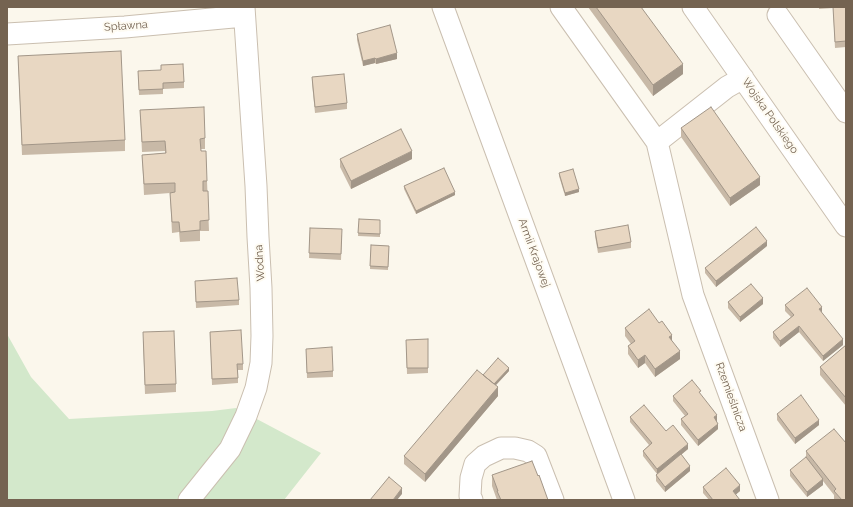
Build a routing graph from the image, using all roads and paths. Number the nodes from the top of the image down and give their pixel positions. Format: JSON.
{"nodes":[{"id":1,"x":443,"y":7,"type":"edge"},
{"id":2,"x":561,"y":7,"type":"edge"},
{"id":3,"x":693,"y":7,"type":"edge"},
{"id":4,"x":244,"y":12,"type":"edge"},
{"id":5,"x":778,"y":15,"type":"dead end"},
{"id":6,"x":7,"y":34,"type":"edge"},
{"id":7,"x":743,"y":78,"type":"junction"},
{"id":8,"x":844,"y":104,"type":"edge"},
{"id":9,"x":657,"y":142,"type":"junction"},
{"id":10,"x":846,"y":226,"type":"edge"},
{"id":11,"x":189,"y":500,"type":"edge"},
{"id":12,"x":472,"y":500,"type":"edge"},
{"id":13,"x":553,"y":500,"type":"edge"},
{"id":14,"x":624,"y":500,"type":"edge"},
{"id":15,"x":768,"y":500,"type":"edge"}],
"edges":[{"from":1,"to":14,"type":"street","name":"Armii Krajowej"},
{"from":2,"to":9,"type":"street"},
{"from":3,"to":7,"type":"street","name":"Wojska Polskiego"},
{"from":4,"to":6,"type":"street","name":"Spławna"},
{"from":4,"to":11,"type":"street","name":"Wodna"},
{"from":5,"to":8,"type":"street"},
{"from":7,"to":9,"type":"street"},
{"from":7,"to":10,"type":"street","name":"Wojska Polskiego"},
{"from":9,"to":15,"type":"street","name":"Rzemieślnicza"},
{"from":12,"to":13,"type":"street"}]}
